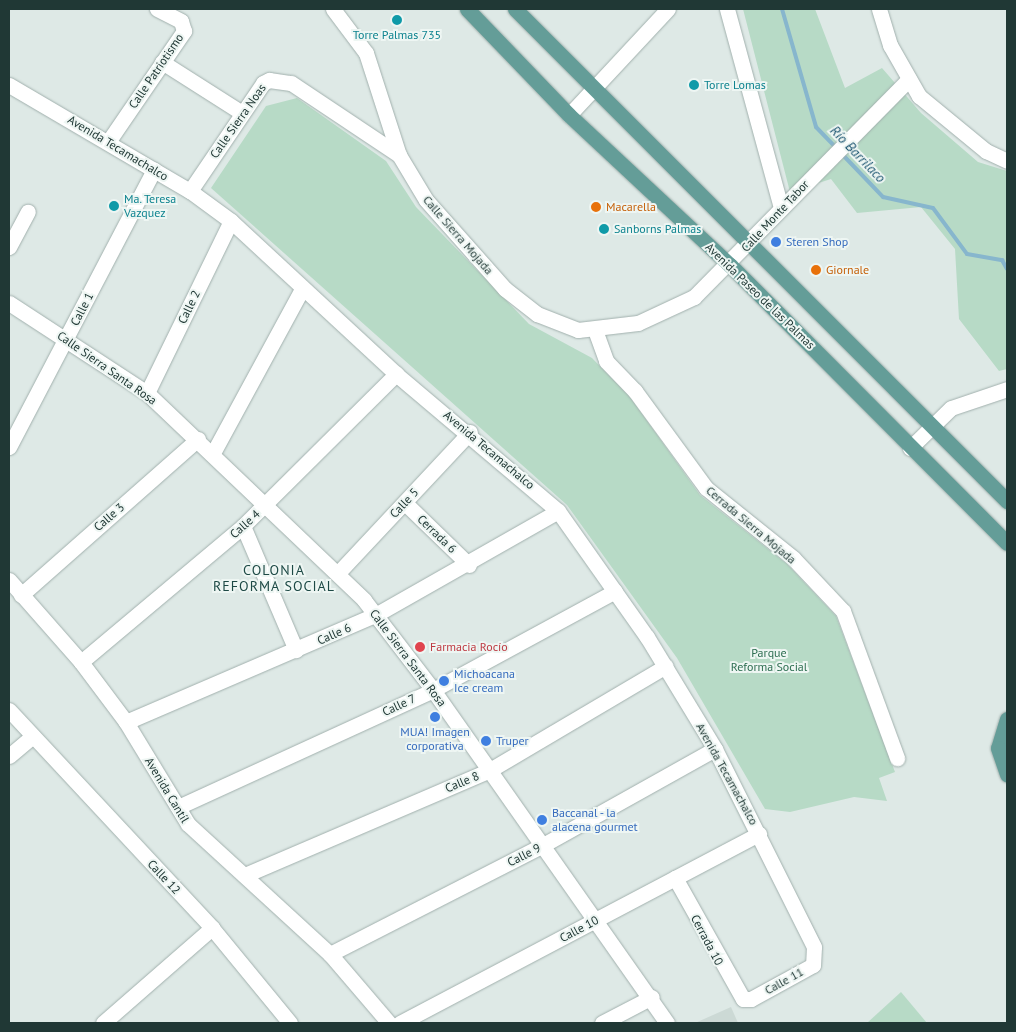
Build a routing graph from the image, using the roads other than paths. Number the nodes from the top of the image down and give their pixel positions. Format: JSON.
{"nodes":[{"id":1,"x":157,"y":9,"type":"edge"},
{"id":2,"x":333,"y":9,"type":"edge"},
{"id":3,"x":467,"y":9,"type":"edge"},
{"id":4,"x":515,"y":9,"type":"edge"},
{"id":5,"x":668,"y":9,"type":"edge"},
{"id":6,"x":727,"y":9,"type":"edge"},
{"id":7,"x":880,"y":9,"type":"edge"},
{"id":8,"x":162,"y":62,"type":"junction"},
{"id":9,"x":909,"y":79,"type":"junction"},
{"id":10,"x":9,"y":85,"type":"edge"},
{"id":11,"x":593,"y":90,"type":"junction"},
{"id":12,"x":242,"y":113,"type":"junction"},
{"id":13,"x":569,"y":115,"type":"junction"},
{"id":14,"x":108,"y":142,"type":"junction"},
{"id":15,"x":399,"y":155,"type":"junction"},
{"id":16,"x":1007,"y":161,"type":"edge"},
{"id":17,"x":154,"y":170,"type":"junction"},
{"id":18,"x":190,"y":191,"type":"junction"},
{"id":19,"x":781,"y":208,"type":"junction"},
{"id":20,"x":28,"y":212,"type":"dead end"},
{"id":21,"x":231,"y":221,"type":"junction"},
{"id":22,"x":751,"y":242,"type":"junction"},
{"id":23,"x":9,"y":246,"type":"edge"},
{"id":24,"x":730,"y":265,"type":"junction"},
{"id":25,"x":302,"y":289,"type":"junction"},
{"id":26,"x":9,"y":303,"type":"edge"},
{"id":27,"x":595,"y":330,"type":"junction"},
{"id":28,"x":67,"y":339,"type":"junction"},
{"id":29,"x":396,"y":374,"type":"junction"},
{"id":30,"x":1007,"y":389,"type":"edge"},
{"id":31,"x":147,"y":393,"type":"junction"},
{"id":32,"x":932,"y":425,"type":"junction"},
{"id":33,"x":470,"y":432,"type":"junction"},
{"id":34,"x":198,"y":439,"type":"junction"},
{"id":35,"x":9,"y":447,"type":"edge"},
{"id":36,"x":910,"y":448,"type":"junction"},
{"id":37,"x":212,"y":453,"type":"junction"},
{"id":38,"x":1007,"y":501,"type":"edge"},
{"id":39,"x":405,"y":503,"type":"junction"},
{"id":40,"x":266,"y":505,"type":"junction"},
{"id":41,"x":558,"y":511,"type":"junction"},
{"id":42,"x":243,"y":526,"type":"junction"},
{"id":43,"x":1007,"y":543,"type":"edge"},
{"id":44,"x":469,"y":565,"type":"junction"},
{"id":45,"x":338,"y":573,"type":"junction"},
{"id":46,"x":9,"y":580,"type":"edge"},
{"id":47,"x":615,"y":591,"type":"junction"},
{"id":48,"x":21,"y":596,"type":"junction"},
{"id":49,"x":377,"y":614,"type":"junction"},
{"id":50,"x":296,"y":650,"type":"junction"},
{"id":51,"x":81,"y":662,"type":"junction"},
{"id":52,"x":666,"y":666,"type":"junction"},
{"id":53,"x":433,"y":690,"type":"junction"},
{"id":54,"x":9,"y":710,"type":"edge"},
{"id":55,"x":1007,"y":719,"type":"edge"},
{"id":56,"x":126,"y":722,"type":"junction"},
{"id":57,"x":33,"y":736,"type":"junction"},
{"id":58,"x":714,"y":749,"type":"junction"},
{"id":59,"x":9,"y":756,"type":"edge"},
{"id":60,"x":898,"y":758,"type":"dead end"},
{"id":61,"x":490,"y":770,"type":"junction"},
{"id":62,"x":1007,"y":774,"type":"edge"},
{"id":63,"x":178,"y":807,"type":"junction"},
{"id":64,"x":759,"y":834,"type":"junction"},
{"id":65,"x":543,"y":845,"type":"junction"},
{"id":66,"x":245,"y":874,"type":"junction"},
{"id":67,"x":675,"y":878,"type":"junction"},
{"id":68,"x":596,"y":920,"type":"junction"},
{"id":69,"x":212,"y":928,"type":"junction"},
{"id":70,"x":330,"y":954,"type":"junction"},
{"id":71,"x":817,"y":954,"type":"joint"},
{"id":72,"x":652,"y":997,"type":"junction"},
{"id":73,"x":743,"y":999,"type":"joint"},
{"id":74,"x":103,"y":1023,"type":"edge"},
{"id":75,"x":290,"y":1023,"type":"edge"},
{"id":76,"x":389,"y":1023,"type":"edge"},
{"id":77,"x":400,"y":1023,"type":"edge"},
{"id":78,"x":602,"y":1023,"type":"edge"},
{"id":79,"x":667,"y":1023,"type":"edge"}],
"edges":[{"from":1,"to":8,"type":"street","name":"Calle Patriotismo"},
{"from":2,"to":15,"type":"street","name":"Calle Sierra Mojada"},
{"from":3,"to":13,"type":"main road","name":"Avenida Paseo de las Palmas"},
{"from":4,"to":11,"type":"main road"},
{"from":5,"to":11,"type":"street"},
{"from":6,"to":19,"type":"street"},
{"from":7,"to":9,"type":"street"},
{"from":8,"to":12,"type":"street"},
{"from":8,"to":14,"type":"street","name":"Calle Patriotismo"},
{"from":9,"to":16,"type":"street"},
{"from":9,"to":19,"type":"street","name":"Calle Monte Tabor"},
{"from":10,"to":14,"type":"street","name":"Avenida Tecamachalco"},
{"from":11,"to":13,"type":"street"},
{"from":11,"to":22,"type":"main road"},
{"from":12,"to":15,"type":"street","name":"Calle Sierra Noas"},
{"from":12,"to":18,"type":"street","name":"Calle Sierra Noas"},
{"from":13,"to":24,"type":"main road","name":"Avenida Paseo de las Palmas"},
{"from":14,"to":17,"type":"street","name":"Avenida Tecamachalco"},
{"from":15,"to":27,"type":"street","name":"Calle Sierra Mojada"},
{"from":17,"to":18,"type":"street","name":"Avenida Tecamachalco"},
{"from":17,"to":28,"type":"street","name":"Calle 1"},
{"from":18,"to":21,"type":"street","name":"Avenida Tecamachalco"},
{"from":19,"to":22,"type":"street","name":"Calle Monte Tabor"},
{"from":20,"to":23,"type":"street"},
{"from":21,"to":25,"type":"street","name":"Avenida Tecamachalco"},
{"from":21,"to":31,"type":"street","name":"Calle 2"},
{"from":22,"to":24,"type":"street","name":"Calle Monte Tabor"},
{"from":22,"to":32,"type":"main road"},
{"from":24,"to":27,"type":"street","name":"Calle Monte Tabor"},
{"from":24,"to":36,"type":"main road","name":"Avenida Paseo de las Palmas"},
{"from":25,"to":29,"type":"street","name":"Avenida Tecamachalco"},
{"from":25,"to":37,"type":"street"},
{"from":26,"to":28,"type":"street","name":"Calle Sierra Santa Rosa"},
{"from":27,"to":60,"type":"street","name":"Cerrada Sierra Mojada"},
{"from":28,"to":31,"type":"street","name":"Calle Sierra Santa Rosa"},
{"from":28,"to":35,"type":"street","name":"Calle 1"},
{"from":29,"to":33,"type":"street","name":"Avenida Tecamachalco"},
{"from":29,"to":40,"type":"street","name":"Calle 4"},
{"from":30,"to":32,"type":"street"},
{"from":31,"to":34,"type":"street","name":"Calle Sierra Santa Rosa"},
{"from":32,"to":36,"type":"street"},
{"from":32,"to":38,"type":"main road"},
{"from":33,"to":39,"type":"street","name":"Calle 5"},
{"from":33,"to":41,"type":"street","name":"Avenida Tecamachalco"},
{"from":34,"to":37,"type":"street","name":"Calle Sierra Santa Rosa"},
{"from":34,"to":48,"type":"street","name":"Calle 3"},
{"from":36,"to":43,"type":"main road","name":"Avenida Paseo de las Palmas"},
{"from":37,"to":40,"type":"street","name":"Calle Sierra Santa Rosa"},
{"from":39,"to":44,"type":"street","name":"Cerrada 6"},
{"from":39,"to":45,"type":"street","name":"Calle 5"},
{"from":40,"to":42,"type":"street","name":"Calle 4"},
{"from":40,"to":45,"type":"street","name":"Calle Sierra Santa Rosa"},
{"from":41,"to":44,"type":"street","name":"Calle 6"},
{"from":41,"to":47,"type":"street","name":"Avenida Tecamachalco"},
{"from":42,"to":50,"type":"street"},
{"from":42,"to":51,"type":"street","name":"Calle 4"},
{"from":44,"to":49,"type":"street","name":"Calle 6"},
{"from":45,"to":49,"type":"street","name":"Calle Sierra Santa Rosa"},
{"from":46,"to":48,"type":"street","name":"Avenida Cantíl"},
{"from":47,"to":52,"type":"street","name":"Avenida Tecamachalco"},
{"from":47,"to":53,"type":"street","name":"Calle 7"},
{"from":48,"to":51,"type":"street","name":"Avenida Cantíl"},
{"from":49,"to":50,"type":"street","name":"Calle 6"},
{"from":49,"to":53,"type":"street","name":"Calle Sierra Santa Rosa"},
{"from":50,"to":56,"type":"street","name":"Calle 6"},
{"from":51,"to":56,"type":"street","name":"Avenida Cantíl"},
{"from":52,"to":58,"type":"street","name":"Avenida Tecamachalco"},
{"from":52,"to":61,"type":"street","name":"Calle 8"},
{"from":53,"to":61,"type":"street","name":"Calle Sierra Santa Rosa"},
{"from":53,"to":63,"type":"street","name":"Calle 7"},
{"from":54,"to":57,"type":"street","name":"Calle 12"},
{"from":55,"to":62,"type":"main road"},
{"from":56,"to":63,"type":"street","name":"Avenida Cantíl"},
{"from":57,"to":59,"type":"street"},
{"from":57,"to":69,"type":"street","name":"Calle 12"},
{"from":58,"to":64,"type":"street","name":"Avenida Tecamachalco"},
{"from":58,"to":65,"type":"street","name":"Calle 9"},
{"from":61,"to":65,"type":"street","name":"Calle Sierra Santa Rosa"},
{"from":61,"to":66,"type":"street","name":"Calle 8"},
{"from":63,"to":66,"type":"street","name":"Avenida Cantíl"},
{"from":64,"to":67,"type":"street","name":"Calle 10"},
{"from":64,"to":71,"type":"street","name":"Avenida Tecamachalco"},
{"from":65,"to":68,"type":"street","name":"Calle Sierra Santa Rosa"},
{"from":65,"to":70,"type":"street","name":"Calle 9"},
{"from":66,"to":70,"type":"street","name":"Avenida Cantíl"},
{"from":67,"to":68,"type":"street","name":"Calle 10"},
{"from":67,"to":73,"type":"street","name":"Cerrada 10"},
{"from":68,"to":72,"type":"street","name":"Calle Sierra Santa Rosa"},
{"from":68,"to":77,"type":"street","name":"Calle 10"},
{"from":69,"to":74,"type":"street"},
{"from":69,"to":75,"type":"street","name":"Calle 12"},
{"from":70,"to":76,"type":"street","name":"Avenida Cantíl"},
{"from":71,"to":73,"type":"street","name":"Calle 11"},
{"from":72,"to":78,"type":"street"},
{"from":72,"to":79,"type":"street","name":"Calle Sierra Santa Rosa"}]}
